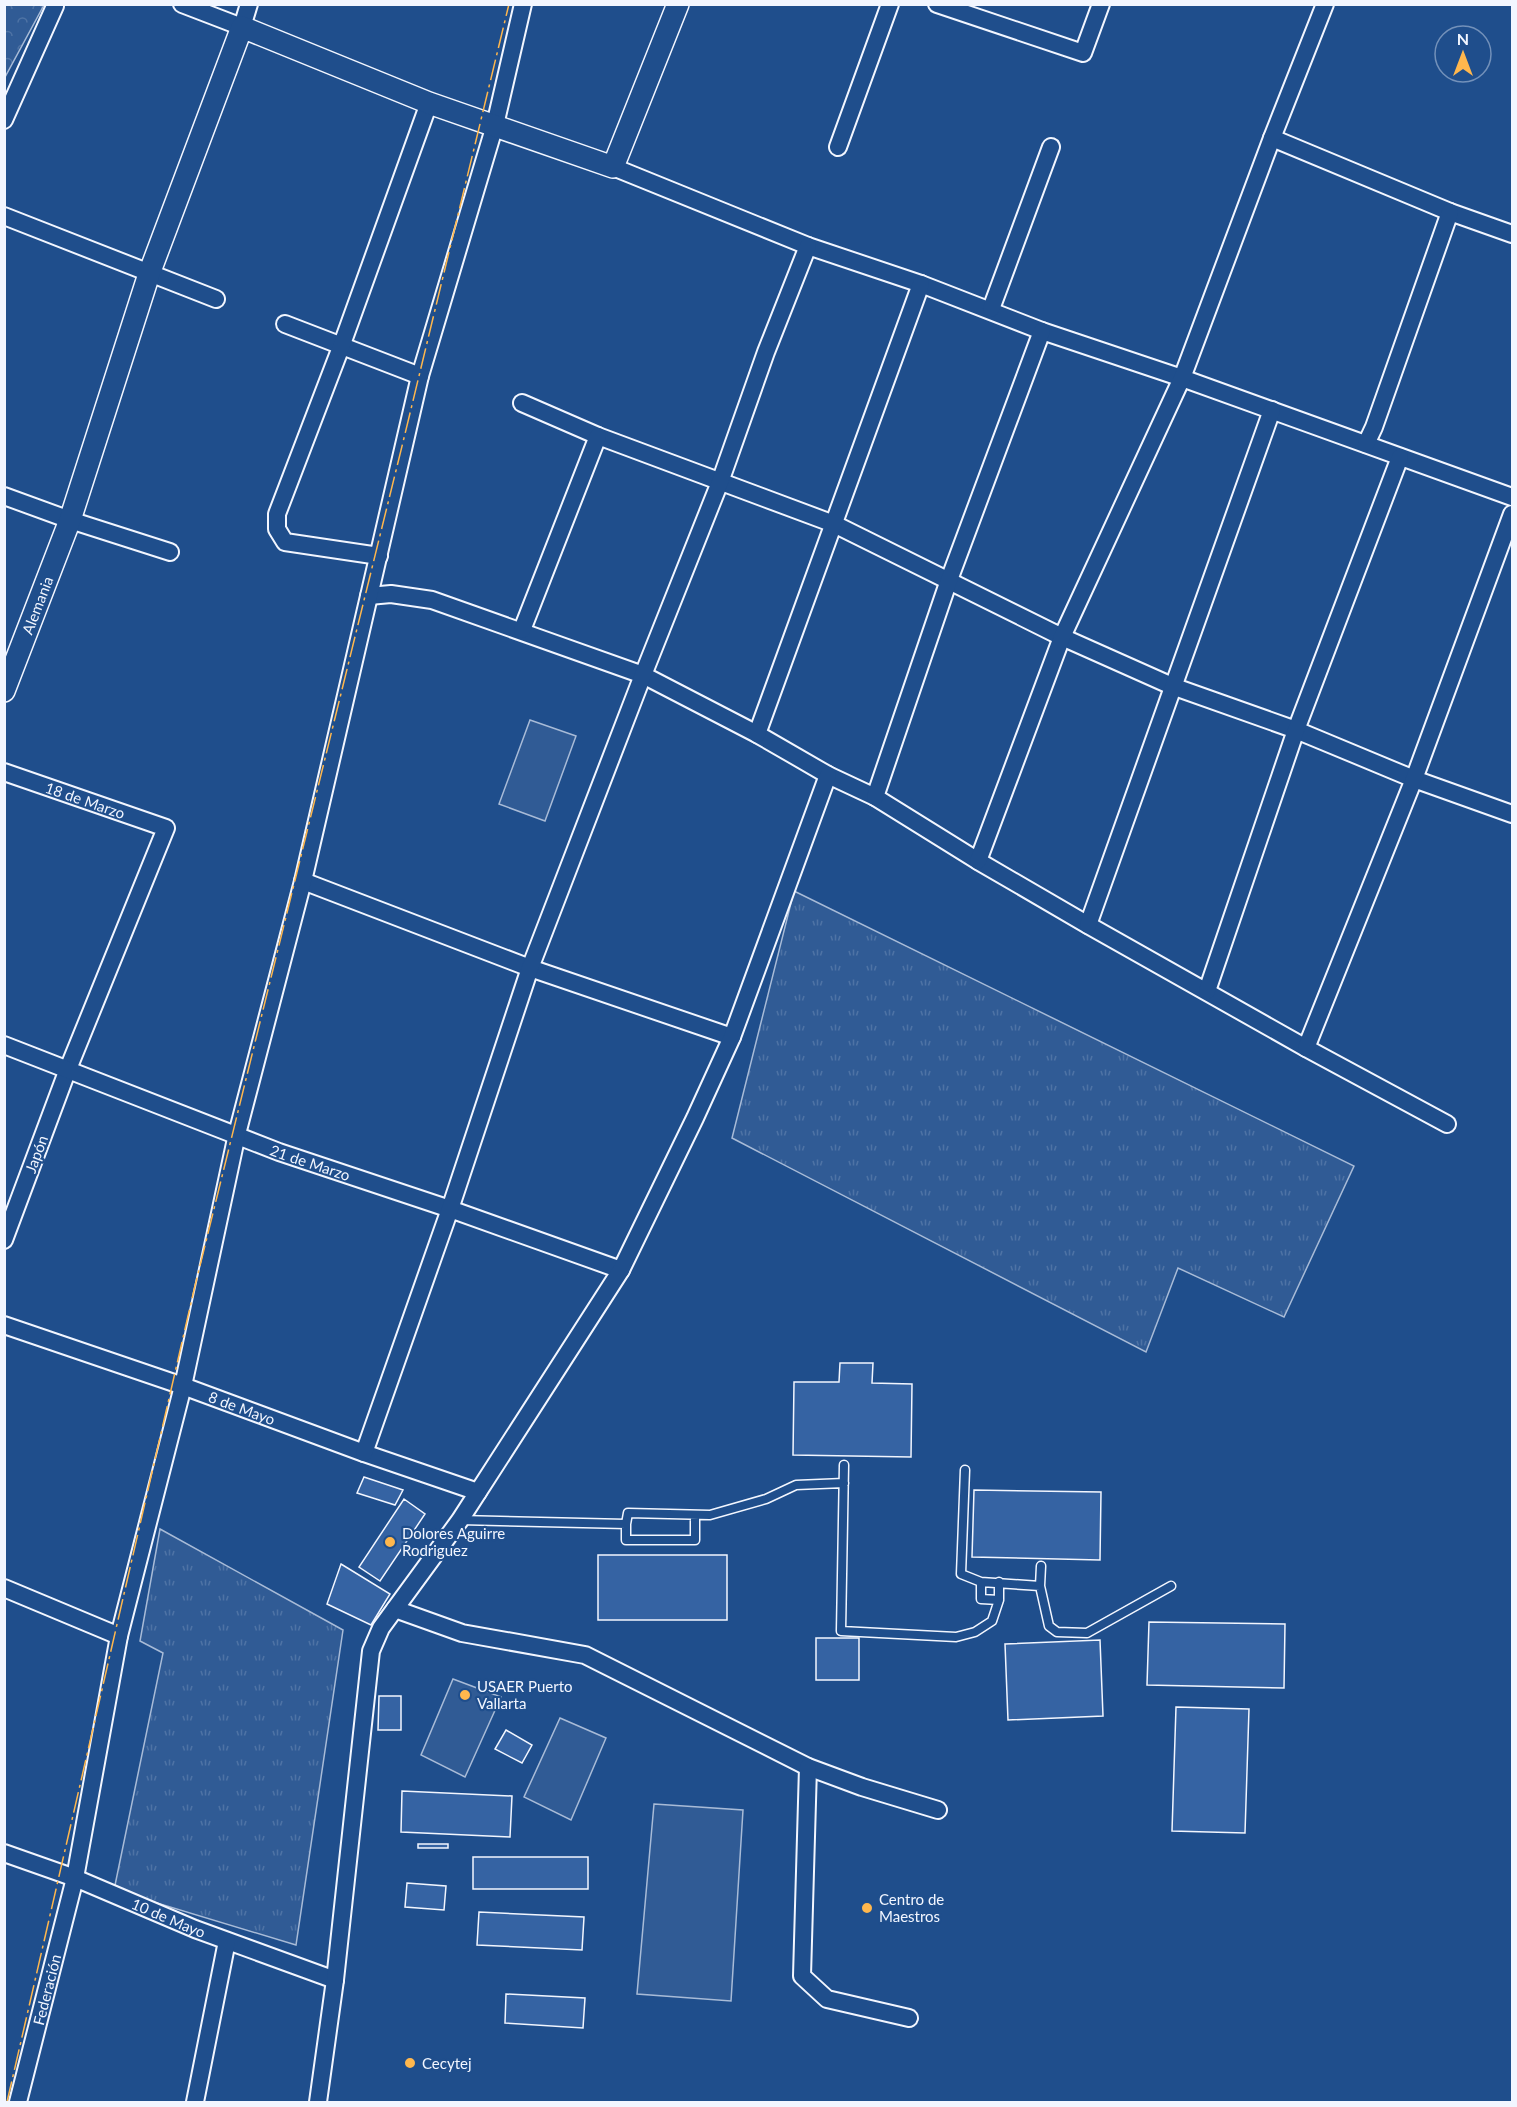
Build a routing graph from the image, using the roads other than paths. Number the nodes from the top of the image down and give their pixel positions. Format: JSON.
{"nodes":[{"id":1,"x":182,"y":4,"type":"edge"},
{"id":2,"x":249,"y":4,"type":"edge"},
{"id":3,"x":523,"y":4,"type":"edge"},
{"id":4,"x":678,"y":4,"type":"edge"},
{"id":5,"x":890,"y":4,"type":"edge"},
{"id":6,"x":937,"y":4,"type":"edge"},
{"id":7,"x":1101,"y":4,"type":"edge"},
{"id":8,"x":1325,"y":4,"type":"edge"},
{"id":9,"x":55,"y":6,"type":"edge"},
{"id":10,"x":242,"y":27,"type":"junction"},
{"id":11,"x":429,"y":103,"type":"junction"},
{"id":12,"x":4,"y":120,"type":"edge"},
{"id":13,"x":495,"y":125,"type":"junction"},
{"id":14,"x":1272,"y":138,"type":"junction"},
{"id":15,"x":838,"y":147,"type":"dead end"},
{"id":16,"x":1051,"y":147,"type":"dead end"},
{"id":17,"x":613,"y":167,"type":"junction"},
{"id":18,"x":1450,"y":212,"type":"junction"},
{"id":19,"x":4,"y":216,"type":"edge"},
{"id":20,"x":1512,"y":234,"type":"edge"},
{"id":21,"x":808,"y":246,"type":"junction"},
{"id":22,"x":149,"y":274,"type":"junction"},
{"id":23,"x":921,"y":284,"type":"junction"},
{"id":24,"x":216,"y":299,"type":"dead end"},
{"id":25,"x":991,"y":309,"type":"junction"},
{"id":26,"x":285,"y":324,"type":"dead end"},
{"id":27,"x":1042,"y":330,"type":"junction"},
{"id":28,"x":341,"y":347,"type":"junction"},
{"id":29,"x":420,"y":376,"type":"junction"},
{"id":30,"x":1182,"y":378,"type":"junction"},
{"id":31,"x":522,"y":403,"type":"dead end"},
{"id":32,"x":1272,"y":410,"type":"junction"},
{"id":33,"x":598,"y":436,"type":"junction"},
{"id":34,"x":1366,"y":444,"type":"junction"},
{"id":35,"x":1400,"y":457,"type":"junction"},
{"id":36,"x":720,"y":482,"type":"junction"},
{"id":37,"x":4,"y":496,"type":"edge"},
{"id":38,"x":1512,"y":497,"type":"edge"},
{"id":39,"x":1512,"y":514,"type":"edge"},
{"id":40,"x":70,"y":520,"type":"junction"},
{"id":41,"x":834,"y":524,"type":"junction"},
{"id":42,"x":170,"y":552,"type":"dead end"},
{"id":43,"x":379,"y":556,"type":"junction"},
{"id":44,"x":949,"y":580,"type":"junction"},
{"id":45,"x":369,"y":596,"type":"junction"},
{"id":46,"x":522,"y":630,"type":"junction"},
{"id":47,"x":1062,"y":637,"type":"junction"},
{"id":48,"x":643,"y":675,"type":"junction"},
{"id":49,"x":1172,"y":686,"type":"junction"},
{"id":50,"x":4,"y":691,"type":"edge"},
{"id":51,"x":1296,"y":730,"type":"junction"},
{"id":52,"x":757,"y":734,"type":"junction"},
{"id":53,"x":4,"y":772,"type":"edge"},
{"id":54,"x":828,"y":774,"type":"junction"},
{"id":55,"x":1414,"y":779,"type":"junction"},
{"id":56,"x":875,"y":797,"type":"junction"},
{"id":57,"x":1512,"y":814,"type":"edge"},
{"id":58,"x":166,"y":828,"type":"joint"},
{"id":59,"x":978,"y":861,"type":"junction"},
{"id":60,"x":303,"y":880,"type":"junction"},
{"id":61,"x":1088,"y":925,"type":"junction"},
{"id":62,"x":530,"y":968,"type":"junction"},
{"id":63,"x":1206,"y":991,"type":"junction"},
{"id":64,"x":732,"y":1037,"type":"junction"},
{"id":65,"x":4,"y":1045,"type":"edge"},
{"id":66,"x":1306,"y":1048,"type":"junction"},
{"id":67,"x":68,"y":1069,"type":"junction"},
{"id":68,"x":1447,"y":1124,"type":"dead end"},
{"id":69,"x":237,"y":1134,"type":"junction"},
{"id":70,"x":450,"y":1209,"type":"junction"},
{"id":71,"x":4,"y":1240,"type":"edge"},
{"id":72,"x":621,"y":1270,"type":"junction"},
{"id":73,"x":4,"y":1325,"type":"edge"},
{"id":74,"x":183,"y":1386,"type":"junction"},
{"id":75,"x":364,"y":1453,"type":"junction"},
{"id":76,"x":844,"y":1465,"type":"dead end"},
{"id":77,"x":964,"y":1470,"type":"dead end"},
{"id":78,"x":844,"y":1483,"type":"junction"},
{"id":79,"x":478,"y":1492,"type":"junction"},
{"id":80,"x":694,"y":1515,"type":"junction"},
{"id":81,"x":460,"y":1520,"type":"junction"},
{"id":82,"x":626,"y":1524,"type":"junction"},
{"id":83,"x":1041,"y":1566,"type":"dead end"},
{"id":84,"x":981,"y":1582,"type":"junction"},
{"id":85,"x":999,"y":1582,"type":"junction"},
{"id":86,"x":1040,"y":1586,"type":"junction"},
{"id":87,"x":1171,"y":1586,"type":"dead end"},
{"id":88,"x":4,"y":1588,"type":"edge"},
{"id":89,"x":999,"y":1600,"type":"junction"},
{"id":90,"x":395,"y":1609,"type":"junction"},
{"id":91,"x":119,"y":1636,"type":"junction"},
{"id":92,"x":808,"y":1767,"type":"junction"},
{"id":93,"x":938,"y":1810,"type":"dead end"},
{"id":94,"x":4,"y":1853,"type":"edge"},
{"id":95,"x":75,"y":1878,"type":"junction"},
{"id":96,"x":227,"y":1941,"type":"junction"},
{"id":97,"x":335,"y":1980,"type":"junction"},
{"id":98,"x":909,"y":2018,"type":"dead end"},
{"id":99,"x":18,"y":2103,"type":"edge"},
{"id":100,"x":195,"y":2103,"type":"edge"},
{"id":101,"x":318,"y":2103,"type":"edge"}],
"edges":[{"from":1,"to":10,"type":"street"},
{"from":2,"to":10,"type":"street"},
{"from":3,"to":13,"type":"street","name":"Federación"},
{"from":4,"to":17,"type":"street"},
{"from":5,"to":15,"type":"street"},
{"from":6,"to":7,"type":"street"},
{"from":8,"to":14,"type":"street"},
{"from":9,"to":12,"type":"street"},
{"from":10,"to":11,"type":"street"},
{"from":10,"to":22,"type":"street","name":"Alemania"},
{"from":11,"to":13,"type":"street"},
{"from":11,"to":28,"type":"street"},
{"from":13,"to":17,"type":"street"},
{"from":13,"to":29,"type":"street","name":"Federación"},
{"from":14,"to":18,"type":"street"},
{"from":14,"to":30,"type":"street"},
{"from":16,"to":25,"type":"street"},
{"from":17,"to":21,"type":"street"},
{"from":18,"to":20,"type":"street"},
{"from":18,"to":34,"type":"street"},
{"from":19,"to":22,"type":"street"},
{"from":21,"to":23,"type":"street"},
{"from":21,"to":36,"type":"street"},
{"from":22,"to":24,"type":"street"},
{"from":22,"to":40,"type":"street","name":"Alemania"},
{"from":23,"to":25,"type":"street"},
{"from":23,"to":41,"type":"street"},
{"from":25,"to":27,"type":"street"},
{"from":26,"to":28,"type":"street"},
{"from":27,"to":30,"type":"street"},
{"from":27,"to":44,"type":"street"},
{"from":28,"to":29,"type":"street"},
{"from":28,"to":43,"type":"street"},
{"from":29,"to":43,"type":"street","name":"Federación"},
{"from":30,"to":32,"type":"street"},
{"from":30,"to":47,"type":"street"},
{"from":31,"to":33,"type":"street"},
{"from":32,"to":34,"type":"street"},
{"from":32,"to":49,"type":"street"},
{"from":33,"to":36,"type":"street"},
{"from":33,"to":46,"type":"street"},
{"from":34,"to":35,"type":"street"},
{"from":35,"to":38,"type":"street"},
{"from":35,"to":51,"type":"street"},
{"from":36,"to":41,"type":"street"},
{"from":36,"to":48,"type":"street"},
{"from":37,"to":40,"type":"street"},
{"from":39,"to":55,"type":"street"},
{"from":40,"to":42,"type":"street"},
{"from":40,"to":50,"type":"street","name":"Alemania"},
{"from":41,"to":44,"type":"street"},
{"from":41,"to":52,"type":"street"},
{"from":43,"to":45,"type":"street","name":"Federación"},
{"from":44,"to":47,"type":"street"},
{"from":44,"to":56,"type":"street"},
{"from":45,"to":46,"type":"street"},
{"from":45,"to":60,"type":"street","name":"Federación"},
{"from":46,"to":48,"type":"street"},
{"from":47,"to":49,"type":"street"},
{"from":47,"to":59,"type":"street"},
{"from":48,"to":52,"type":"street"},
{"from":48,"to":62,"type":"street"},
{"from":49,"to":51,"type":"street"},
{"from":49,"to":61,"type":"street"},
{"from":51,"to":55,"type":"street"},
{"from":51,"to":63,"type":"street"},
{"from":52,"to":54,"type":"street"},
{"from":53,"to":58,"type":"street","name":"18 de Marzo"},
{"from":54,"to":56,"type":"street"},
{"from":54,"to":64,"type":"street"},
{"from":55,"to":57,"type":"street"},
{"from":55,"to":66,"type":"street"},
{"from":56,"to":59,"type":"street"},
{"from":58,"to":67,"type":"street","name":"Japón"},
{"from":59,"to":61,"type":"street"},
{"from":60,"to":62,"type":"street"},
{"from":60,"to":69,"type":"street","name":"Federación"},
{"from":61,"to":63,"type":"street"},
{"from":62,"to":64,"type":"street"},
{"from":62,"to":70,"type":"street"},
{"from":63,"to":66,"type":"street"},
{"from":64,"to":72,"type":"street"},
{"from":65,"to":67,"type":"street","name":"21 de Marzo"},
{"from":66,"to":68,"type":"street"},
{"from":67,"to":69,"type":"street","name":"21 de Marzo"},
{"from":67,"to":71,"type":"street","name":"Japón"},
{"from":69,"to":70,"type":"street","name":"21 de Marzo"},
{"from":69,"to":74,"type":"street","name":"Federación"},
{"from":70,"to":72,"type":"street","name":"21 de Marzo"},
{"from":70,"to":75,"type":"street"},
{"from":72,"to":79,"type":"street"},
{"from":73,"to":74,"type":"street","name":"8 de Mayo"},
{"from":74,"to":75,"type":"street","name":"8 de Mayo"},
{"from":74,"to":91,"type":"street","name":"Federación"},
{"from":75,"to":79,"type":"street","name":"8 de Mayo"},
{"from":76,"to":78,"type":"lane"},
{"from":77,"to":84,"type":"lane"},
{"from":78,"to":80,"type":"lane"},
{"from":78,"to":89,"type":"lane"},
{"from":79,"to":81,"type":"street"},
{"from":80,"to":82,"type":"lane"},
{"from":80,"to":82,"type":"lane"},
{"from":81,"to":82,"type":"lane"},
{"from":81,"to":90,"type":"street"},
{"from":83,"to":86,"type":"lane"},
{"from":84,"to":85,"type":"lane"},
{"from":84,"to":89,"type":"lane"},
{"from":85,"to":86,"type":"lane"},
{"from":85,"to":89,"type":"lane"},
{"from":86,"to":87,"type":"lane"},
{"from":88,"to":91,"type":"street"},
{"from":90,"to":92,"type":"street"},
{"from":90,"to":97,"type":"street"},
{"from":91,"to":95,"type":"street","name":"Federación"},
{"from":92,"to":93,"type":"street"},
{"from":92,"to":98,"type":"street"},
{"from":94,"to":95,"type":"street","name":"10 de Mayo"},
{"from":95,"to":96,"type":"street","name":"10 de Mayo"},
{"from":95,"to":99,"type":"street","name":"Federación"},
{"from":96,"to":97,"type":"street","name":"10 de Mayo"},
{"from":96,"to":100,"type":"street"},
{"from":97,"to":101,"type":"street"}]}
